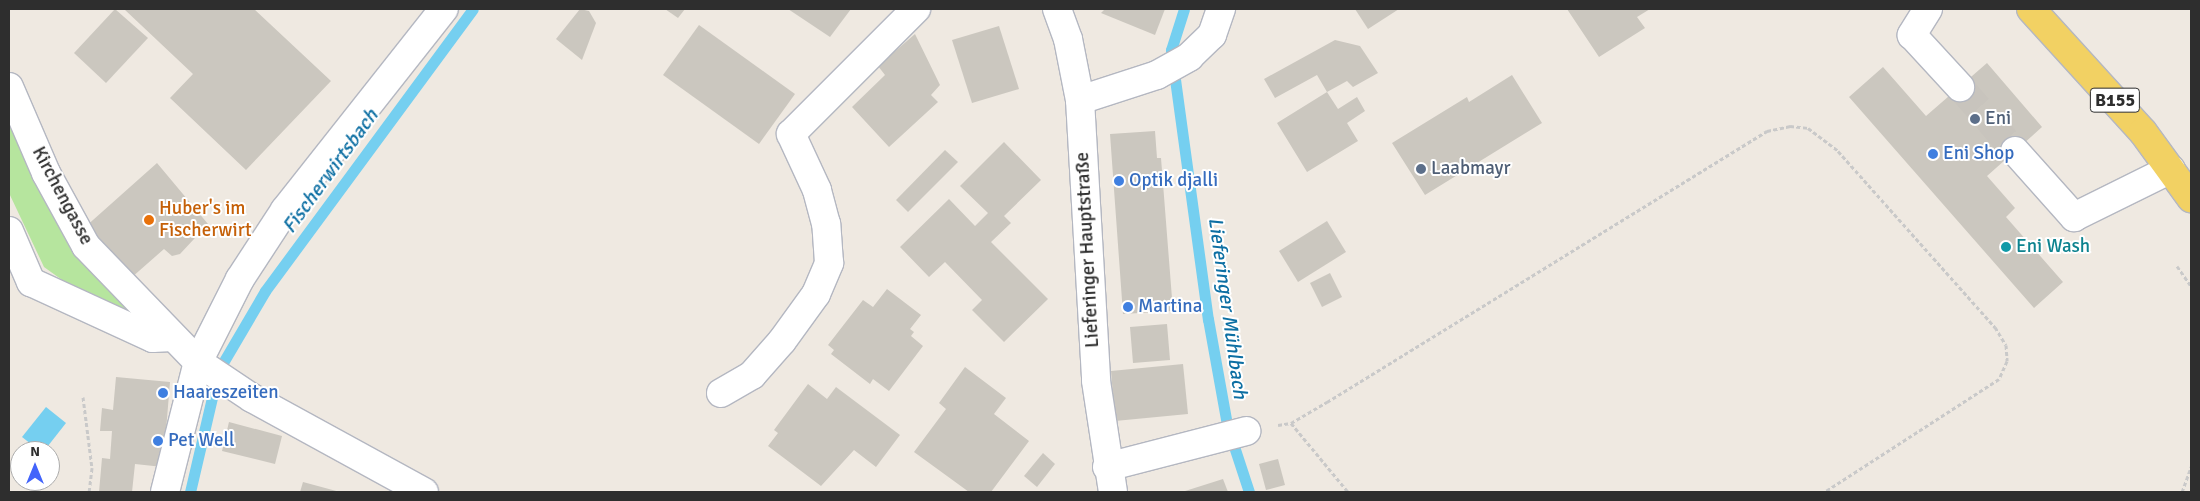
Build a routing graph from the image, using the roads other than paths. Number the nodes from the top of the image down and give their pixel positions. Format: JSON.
{"nodes":[{"id":1,"x":444,"y":9,"type":"edge"},
{"id":2,"x":916,"y":9,"type":"edge"},
{"id":3,"x":1057,"y":9,"type":"edge"},
{"id":4,"x":1221,"y":9,"type":"edge"},
{"id":5,"x":1928,"y":9,"type":"edge"},
{"id":6,"x":2031,"y":9,"type":"edge"},
{"id":7,"x":9,"y":87,"type":"edge"},
{"id":8,"x":1960,"y":87,"type":"tunnel mouth"},
{"id":9,"x":1080,"y":100,"type":"junction"},
{"id":10,"x":2016,"y":151,"type":"tunnel mouth"},
{"id":11,"x":2171,"y":169,"type":"junction"},
{"id":12,"x":2191,"y":198,"type":"edge"},
{"id":13,"x":9,"y":231,"type":"edge"},
{"id":14,"x":172,"y":337,"type":"junction"},
{"id":15,"x":198,"y":362,"type":"junction"},
{"id":16,"x":721,"y":393,"type":"dead end"},
{"id":17,"x":1246,"y":431,"type":"dead end"},
{"id":18,"x":1110,"y":480,"type":"edge"},
{"id":19,"x":165,"y":492,"type":"edge"},
{"id":20,"x":424,"y":492,"type":"edge"}],
"edges":[{"from":1,"to":15,"type":"street"},
{"from":2,"to":16,"type":"street"},
{"from":3,"to":9,"type":"street","name":"Lieferinger Hauptstraße"},
{"from":4,"to":9,"type":"street"},
{"from":5,"to":8,"type":"street"},
{"from":6,"to":11,"type":"main road","number":"B155"},
{"from":7,"to":14,"type":"street","name":"Kirchengasse"},
{"from":9,"to":18,"type":"street","name":"Lieferinger Hauptstraße"},
{"from":10,"to":11,"type":"street"},
{"from":11,"to":12,"type":"main road","number":"B155"},
{"from":13,"to":14,"type":"street"},
{"from":14,"to":15,"type":"street","name":"Kirchengasse"},
{"from":15,"to":19,"type":"street"},
{"from":15,"to":20,"type":"street","name":"Kirchengasse"},
{"from":17,"to":18,"type":"street"}]}
